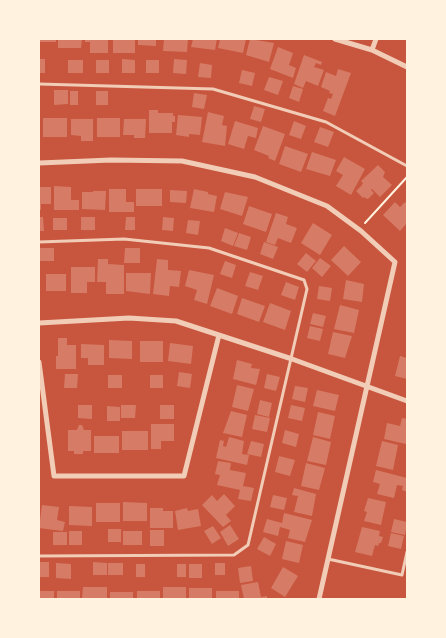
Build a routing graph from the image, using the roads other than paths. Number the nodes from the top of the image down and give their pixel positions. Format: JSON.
{"nodes":[{"id":1,"x":335,"y":39,"type":"edge"},
{"id":2,"x":376,"y":39,"type":"edge"},
{"id":3,"x":372,"y":50,"type":"junction"},
{"id":4,"x":407,"y":67,"type":"edge"},
{"id":5,"x":39,"y":84,"type":"edge"},
{"id":6,"x":39,"y":163,"type":"edge"},
{"id":7,"x":407,"y":166,"type":"edge"},
{"id":8,"x":39,"y":242,"type":"edge"},
{"id":9,"x":39,"y":323,"type":"edge"},
{"id":10,"x":219,"y":335,"type":"junction"},
{"id":11,"x":292,"y":359,"type":"junction"},
{"id":12,"x":39,"y":362,"type":"edge"},
{"id":13,"x":366,"y":386,"type":"junction"},
{"id":14,"x":407,"y":401,"type":"edge"},
{"id":15,"x":407,"y":552,"type":"edge"},
{"id":16,"x":39,"y":556,"type":"edge"},
{"id":17,"x":327,"y":559,"type":"junction"},
{"id":18,"x":319,"y":599,"type":"edge"}],
"edges":[{"from":1,"to":3,"type":"street"},
{"from":2,"to":3,"type":"street"},
{"from":3,"to":4,"type":"street"},
{"from":5,"to":7,"type":"lane"},
{"from":6,"to":13,"type":"street"},
{"from":8,"to":11,"type":"lane"},
{"from":9,"to":10,"type":"street"},
{"from":10,"to":11,"type":"street"},
{"from":10,"to":12,"type":"street"},
{"from":11,"to":13,"type":"street"},
{"from":11,"to":16,"type":"lane"},
{"from":13,"to":14,"type":"street"},
{"from":13,"to":17,"type":"street"},
{"from":15,"to":17,"type":"lane"},
{"from":17,"to":18,"type":"street"}]}
